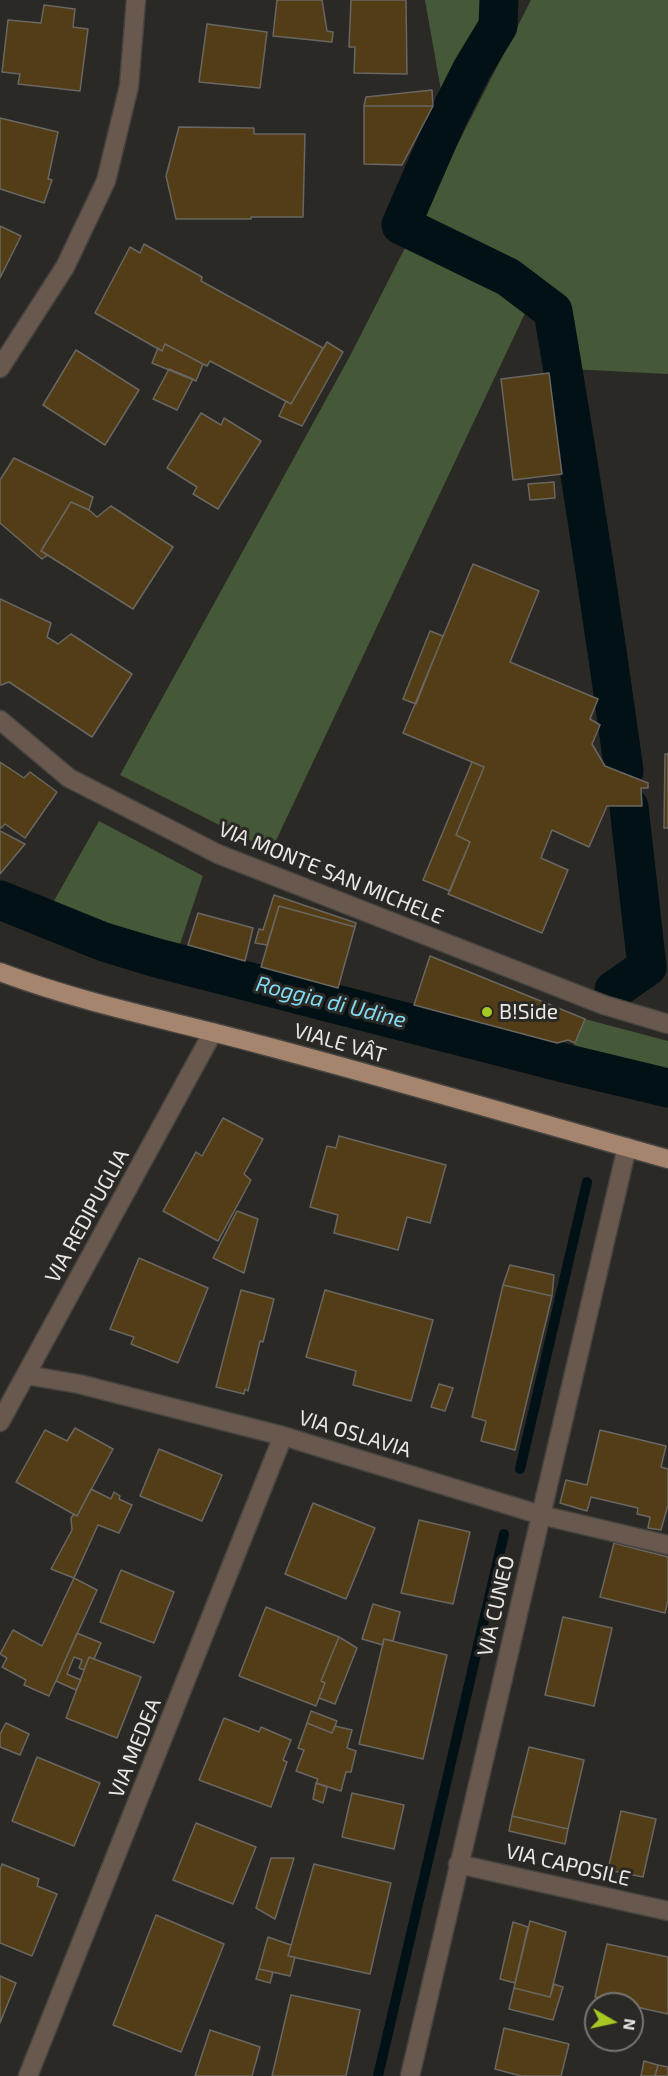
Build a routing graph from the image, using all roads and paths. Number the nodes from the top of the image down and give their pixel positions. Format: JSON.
{"nodes":[{"id":1,"x":136,"y":0,"type":"edge"},
{"id":2,"x":0,"y":368,"type":"edge"},
{"id":3,"x":0,"y":720,"type":"edge"},
{"id":4,"x":0,"y":972,"type":"edge"},
{"id":5,"x":668,"y":1024,"type":"edge"},
{"id":6,"x":213,"y":1032,"type":"junction"},
{"id":7,"x":627,"y":1147,"type":"junction"},
{"id":8,"x":668,"y":1159,"type":"edge"},
{"id":9,"x":26,"y":1375,"type":"junction"},
{"id":10,"x":0,"y":1422,"type":"edge"},
{"id":11,"x":283,"y":1436,"type":"junction"},
{"id":12,"x":541,"y":1515,"type":"junction"},
{"id":13,"x":668,"y":1545,"type":"edge"},
{"id":14,"x":458,"y":1864,"type":"junction"},
{"id":15,"x":668,"y":1911,"type":"edge"},
{"id":16,"x":28,"y":2076,"type":"edge"},
{"id":17,"x":410,"y":2076,"type":"edge"}],
"edges":[{"from":1,"to":2,"type":"street"},
{"from":3,"to":5,"type":"street","name":"VIA MONTE SAN MICHELE"},
{"from":4,"to":6,"type":"main road","name":"VIALE VÂT"},
{"from":6,"to":7,"type":"main road","name":"VIALE VÂT"},
{"from":6,"to":9,"type":"street","name":"VIA REDIPUGLIA"},
{"from":7,"to":8,"type":"main road","name":"VIALE VÂT"},
{"from":7,"to":12,"type":"street","name":"VIA CUNEO"},
{"from":9,"to":10,"type":"street","name":"VIA REDIPUGLIA"},
{"from":9,"to":11,"type":"street","name":"VIA OSLAVIA"},
{"from":11,"to":12,"type":"street","name":"VIA OSLAVIA"},
{"from":11,"to":16,"type":"street","name":"VIA MEDEA"},
{"from":12,"to":13,"type":"street","name":"VIA OSLAVIA"},
{"from":12,"to":14,"type":"street","name":"VIA CUNEO"},
{"from":14,"to":15,"type":"street","name":"VIA CAPOSILE"},
{"from":14,"to":17,"type":"street","name":"VIA CUNEO"}]}
